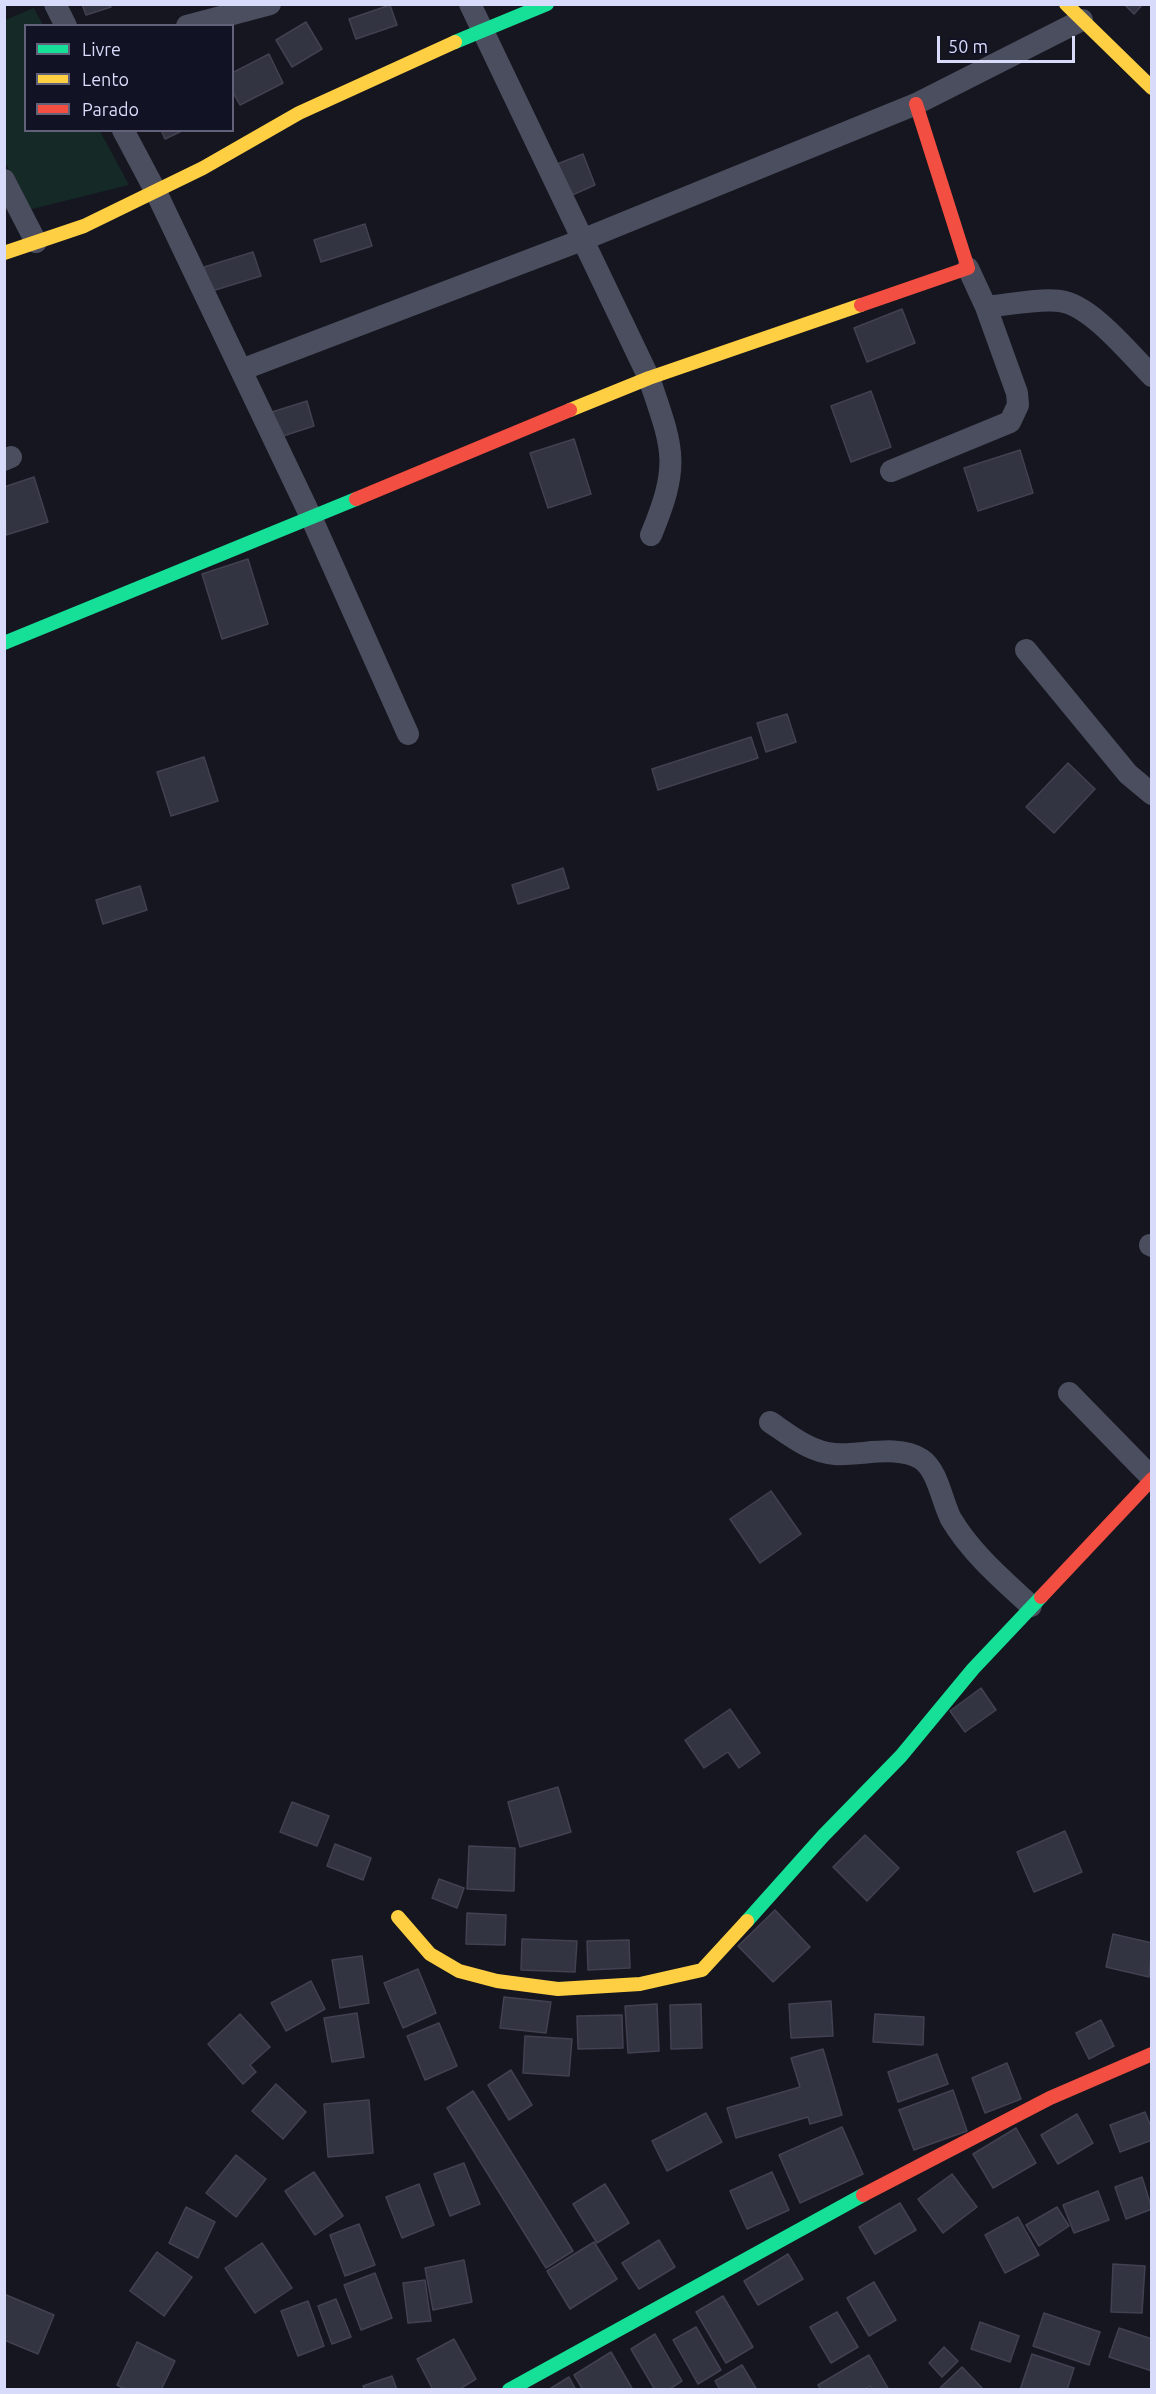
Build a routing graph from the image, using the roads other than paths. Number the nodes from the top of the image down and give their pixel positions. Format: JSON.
{"nodes":[{"id":1,"x":55,"y":4,"type":"edge"},
{"id":2,"x":270,"y":4,"type":"edge"},
{"id":3,"x":470,"y":4,"type":"edge"},
{"id":4,"x":547,"y":4,"type":"edge"},
{"id":5,"x":1066,"y":4,"type":"edge"},
{"id":6,"x":1082,"y":20,"type":"junction"},
{"id":7,"x":65,"y":24,"type":"edge"},
{"id":8,"x":195,"y":24,"type":"edge"},
{"id":9,"x":482,"y":30,"type":"junction"},
{"id":10,"x":1152,"y":88,"type":"edge"},
{"id":11,"x":915,"y":104,"type":"junction"},
{"id":12,"x":124,"y":132,"type":"edge"},
{"id":13,"x":4,"y":180,"type":"edge"},
{"id":14,"x":156,"y":192,"type":"junction"},
{"id":15,"x":582,"y":240,"type":"junction"},
{"id":16,"x":36,"y":242,"type":"junction"},
{"id":17,"x":4,"y":253,"type":"edge"},
{"id":18,"x":968,"y":268,"type":"junction"},
{"id":19,"x":986,"y":307,"type":"junction"},
{"id":20,"x":241,"y":370,"type":"junction"},
{"id":21,"x":1152,"y":376,"type":"edge"},
{"id":22,"x":649,"y":378,"type":"junction"},
{"id":23,"x":891,"y":471,"type":"dead end"},
{"id":24,"x":311,"y":517,"type":"junction"},
{"id":25,"x":651,"y":535,"type":"dead end"},
{"id":26,"x":4,"y":643,"type":"edge"},
{"id":27,"x":1026,"y":650,"type":"dead end"},
{"id":28,"x":408,"y":734,"type":"dead end"},
{"id":29,"x":1152,"y":794,"type":"edge"},
{"id":30,"x":1069,"y":1393,"type":"dead end"},
{"id":31,"x":770,"y":1422,"type":"dead end"},
{"id":32,"x":1152,"y":1479,"type":"edge"},
{"id":33,"x":1031,"y":1606,"type":"junction"},
{"id":34,"x":398,"y":1917,"type":"dead end"},
{"id":35,"x":1152,"y":2054,"type":"edge"},
{"id":36,"x":509,"y":2390,"type":"edge"}],
"edges":[{"from":1,"to":7,"type":"street"},
{"from":2,"to":8,"type":"street"},
{"from":3,"to":9,"type":"street"},
{"from":4,"to":9,"type":"street"},
{"from":5,"to":6,"type":"street"},
{"from":6,"to":10,"type":"street"},
{"from":6,"to":11,"type":"street"},
{"from":9,"to":14,"type":"street"},
{"from":9,"to":15,"type":"street"},
{"from":11,"to":15,"type":"street"},
{"from":11,"to":18,"type":"street"},
{"from":12,"to":14,"type":"street"},
{"from":13,"to":16,"type":"street"},
{"from":14,"to":16,"type":"street"},
{"from":14,"to":20,"type":"street"},
{"from":15,"to":20,"type":"street"},
{"from":15,"to":22,"type":"street"},
{"from":16,"to":17,"type":"street"},
{"from":18,"to":19,"type":"street"},
{"from":18,"to":22,"type":"street"},
{"from":19,"to":21,"type":"street"},
{"from":19,"to":23,"type":"street"},
{"from":20,"to":24,"type":"street"},
{"from":22,"to":24,"type":"street"},
{"from":22,"to":25,"type":"street"},
{"from":24,"to":26,"type":"street"},
{"from":24,"to":28,"type":"street"},
{"from":27,"to":29,"type":"street"},
{"from":30,"to":32,"type":"street"},
{"from":31,"to":33,"type":"street"},
{"from":32,"to":33,"type":"street"},
{"from":33,"to":34,"type":"street"},
{"from":35,"to":36,"type":"street"}]}
